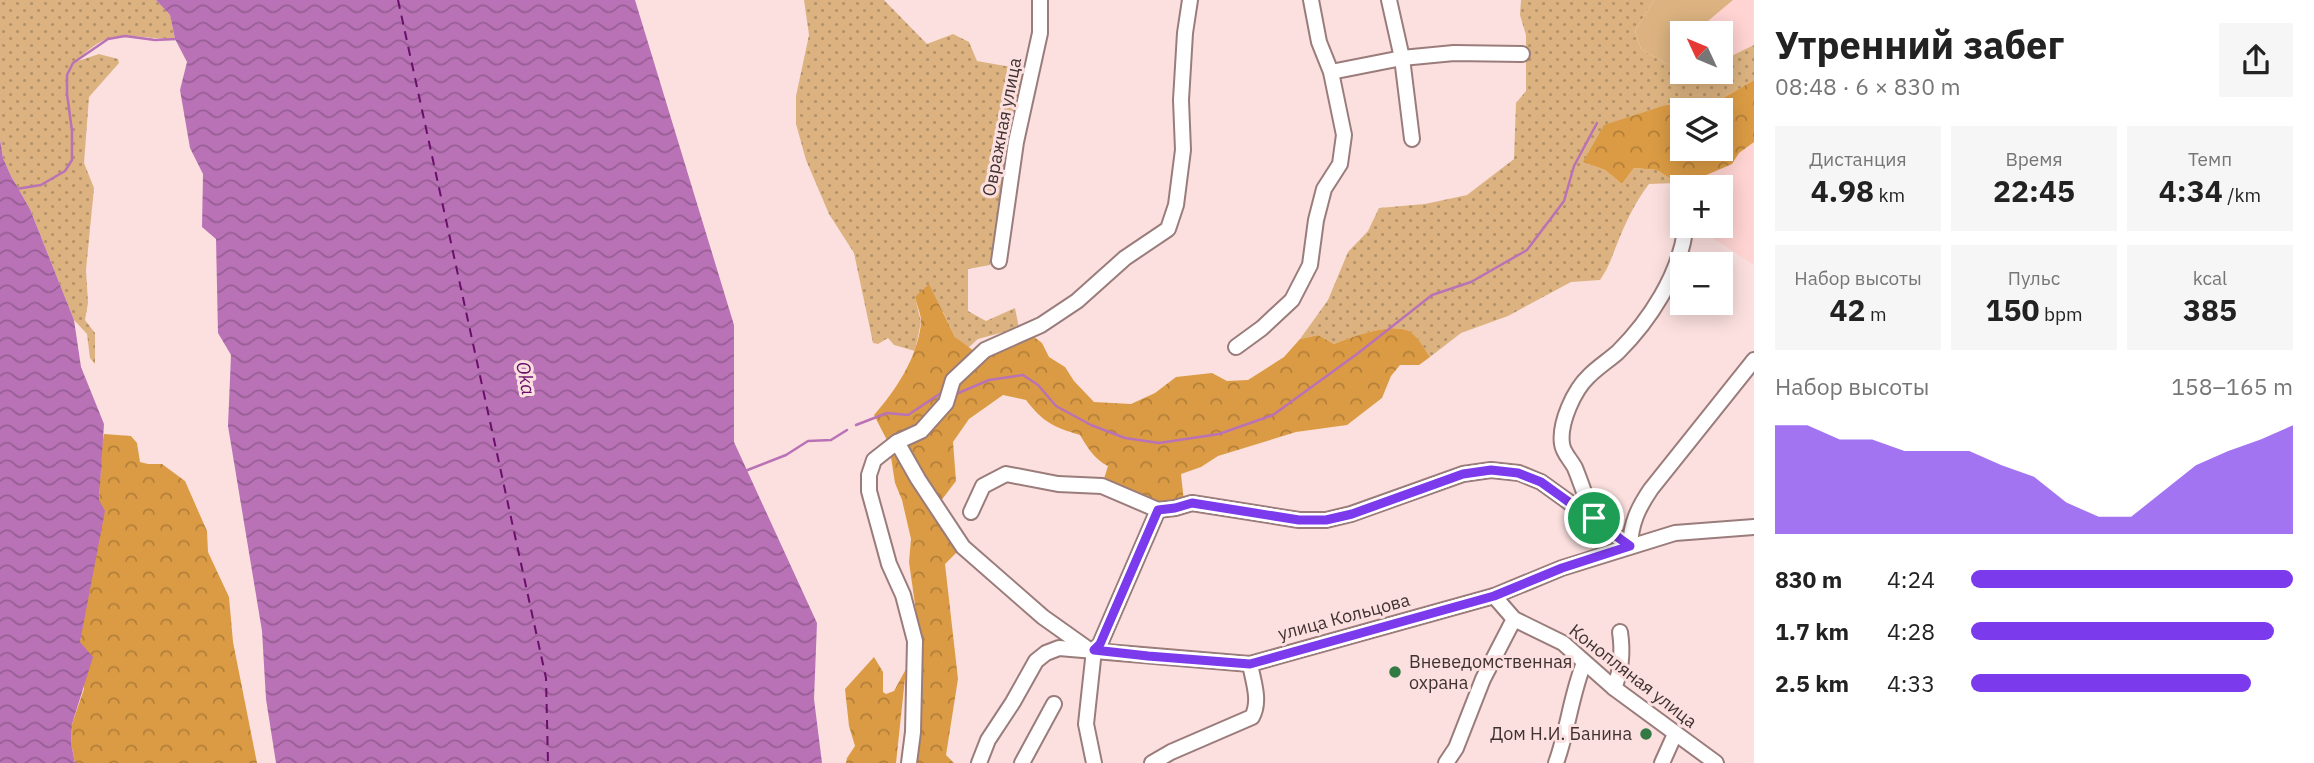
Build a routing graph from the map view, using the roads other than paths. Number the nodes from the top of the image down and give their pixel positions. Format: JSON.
{"nodes":[{"id":1,"x":1040,"y":0,"type":"edge"},
{"id":2,"x":1190,"y":0,"type":"edge"},
{"id":3,"x":1311,"y":0,"type":"edge"},
{"id":4,"x":1389,"y":0,"type":"edge"},
{"id":5,"x":1522,"y":54,"type":"dead end"},
{"id":6,"x":1402,"y":58,"type":"junction"},
{"id":7,"x":1331,"y":72,"type":"junction"},
{"id":8,"x":1412,"y":139,"type":"dead end"},
{"id":9,"x":1684,"y":238,"type":"edge"},
{"id":10,"x":999,"y":261,"type":"dead end"},
{"id":11,"x":1236,"y":346,"type":"dead end"},
{"id":12,"x":1754,"y":360,"type":"edge"},
{"id":13,"x":897,"y":442,"type":"junction"},
{"id":14,"x":1158,"y":510,"type":"junction"},
{"id":15,"x":971,"y":512,"type":"dead end"},
{"id":16,"x":1594,"y":518,"type":"junction"},
{"id":17,"x":1754,"y":527,"type":"edge"},
{"id":18,"x":1630,"y":546,"type":"junction"},
{"id":19,"x":1494,"y":596,"type":"junction"},
{"id":20,"x":1514,"y":619,"type":"junction"},
{"id":21,"x":1620,"y":632,"type":"dead end"},
{"id":22,"x":1091,"y":649,"type":"junction"},
{"id":23,"x":1584,"y":663,"type":"junction"},
{"id":24,"x":1250,"y":664,"type":"junction"},
{"id":25,"x":1614,"y":688,"type":"junction"},
{"id":26,"x":1054,"y":704,"type":"dead end"},
{"id":27,"x":1675,"y":734,"type":"junction"},
{"id":28,"x":1173,"y":757,"type":"edge"},
{"id":29,"x":909,"y":763,"type":"edge"},
{"id":30,"x":979,"y":763,"type":"edge"},
{"id":31,"x":1022,"y":763,"type":"edge"},
{"id":32,"x":1094,"y":763,"type":"edge"},
{"id":33,"x":1152,"y":763,"type":"edge"},
{"id":34,"x":1446,"y":763,"type":"edge"},
{"id":35,"x":1556,"y":763,"type":"edge"},
{"id":36,"x":1662,"y":763,"type":"edge"},
{"id":37,"x":1716,"y":763,"type":"edge"}],
"edges":[{"from":1,"to":10,"type":"street","name":"Овражная улица"},
{"from":2,"to":13,"type":"street"},
{"from":3,"to":7,"type":"street"},
{"from":4,"to":6,"type":"street"},
{"from":5,"to":6,"type":"street"},
{"from":6,"to":7,"type":"street"},
{"from":6,"to":8,"type":"street"},
{"from":7,"to":11,"type":"street"},
{"from":9,"to":16,"type":"street"},
{"from":12,"to":18,"type":"street"},
{"from":13,"to":22,"type":"street","name":"улица Кольцова"},
{"from":13,"to":29,"type":"street"},
{"from":14,"to":15,"type":"street"},
{"from":14,"to":16,"type":"street"},
{"from":14,"to":22,"type":"street"},
{"from":16,"to":18,"type":"street"},
{"from":17,"to":18,"type":"street","name":"улица Кольцова"},
{"from":18,"to":19,"type":"street","name":"улица Кольцова"},
{"from":19,"to":20,"type":"street","name":"Конопляная улица"},
{"from":19,"to":24,"type":"street","name":"улица Кольцова"},
{"from":20,"to":23,"type":"street","name":"Конопляная улица"},
{"from":20,"to":34,"type":"street"},
{"from":21,"to":25,"type":"street"},
{"from":22,"to":24,"type":"street","name":"улица Кольцова"},
{"from":22,"to":30,"type":"street","name":"улица Кольцова"},
{"from":22,"to":32,"type":"street"},
{"from":23,"to":25,"type":"street","name":"Конопляная улица"},
{"from":23,"to":35,"type":"street"},
{"from":24,"to":28,"type":"street"},
{"from":25,"to":27,"type":"street","name":"Конопляная улица"},
{"from":26,"to":31,"type":"street"},
{"from":27,"to":36,"type":"street"},
{"from":27,"to":37,"type":"street","name":"Конопляная улица"},
{"from":28,"to":33,"type":"street"}]}
